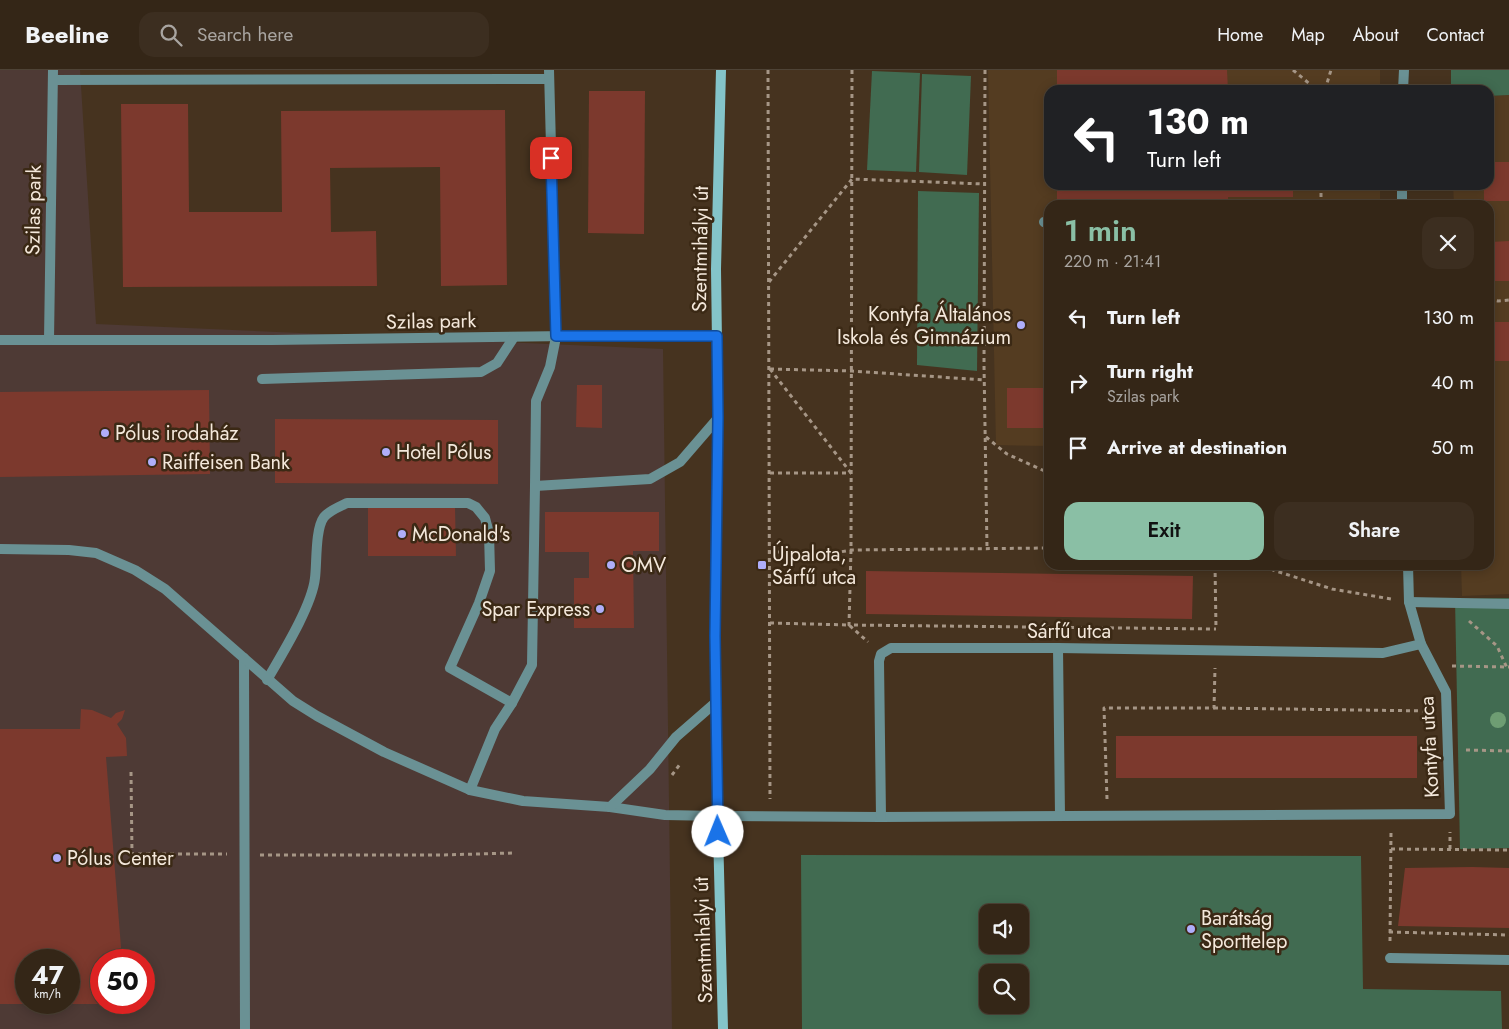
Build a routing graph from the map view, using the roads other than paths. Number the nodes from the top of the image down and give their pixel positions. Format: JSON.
{"nodes":[{"id":1,"x":721,"y":70,"type":"edge"},
{"id":2,"x":1404,"y":70,"type":"edge"},
{"id":3,"x":549,"y":74,"type":"edge"},
{"id":4,"x":53,"y":75,"type":"edge"},
{"id":5,"x":1404,"y":85,"type":"edge"},
{"id":6,"x":556,"y":336,"type":"junction"},
{"id":7,"x":717,"y":336,"type":"junction"},
{"id":8,"x":514,"y":337,"type":"junction"},
{"id":9,"x":0,"y":340,"type":"edge"},
{"id":10,"x":49,"y":340,"type":"junction"},
{"id":11,"x":262,"y":379,"type":"dead end"},
{"id":12,"x":718,"y":418,"type":"junction"},
{"id":13,"x":534,"y":486,"type":"junction"},
{"id":14,"x":0,"y":549,"type":"edge"},
{"id":15,"x":1408,"y":570,"type":"edge"},
{"id":16,"x":1408,"y":602,"type":"junction"},
{"id":17,"x":1509,"y":604,"type":"edge"},
{"id":18,"x":1421,"y":644,"type":"junction"},
{"id":19,"x":1058,"y":648,"type":"junction"},
{"id":20,"x":244,"y":658,"type":"junction"},
{"id":21,"x":267,"y":680,"type":"junction"},
{"id":22,"x":512,"y":703,"type":"junction"},
{"id":23,"x":715,"y":703,"type":"junction"},
{"id":24,"x":470,"y":790,"type":"junction"},
{"id":25,"x":610,"y":808,"type":"junction"},
{"id":26,"x":717,"y":816,"type":"junction"},
{"id":27,"x":1060,"y":816,"type":"junction"},
{"id":28,"x":881,"y":817,"type":"junction"},
{"id":29,"x":1390,"y":958,"type":"road end"},
{"id":30,"x":1509,"y":960,"type":"edge"},
{"id":31,"x":245,"y":1029,"type":"edge"},
{"id":32,"x":723,"y":1029,"type":"edge"}],
"edges":[{"from":1,"to":7,"type":"main road","name":"Szentmihályi út"},
{"from":2,"to":5,"type":"street"},
{"from":3,"to":4,"type":"street","name":"Szilas park"},
{"from":3,"to":6,"type":"street","name":"Szilas park"},
{"from":4,"to":10,"type":"street","name":"Szilas park"},
{"from":6,"to":7,"type":"street"},
{"from":6,"to":8,"type":"street","name":"Szilas park"},
{"from":6,"to":13,"type":"street"},
{"from":7,"to":12,"type":"main road","name":"Szentmihályi út"},
{"from":8,"to":10,"type":"street","name":"Szilas park"},
{"from":8,"to":11,"type":"street"},
{"from":9,"to":10,"type":"street","name":"Szilas park"},
{"from":12,"to":13,"type":"street"},
{"from":12,"to":23,"type":"main road","name":"Szentmihályi út"},
{"from":13,"to":22,"type":"street"},
{"from":14,"to":20,"type":"street"},
{"from":15,"to":16,"type":"street","name":"Kontyfa utca"},
{"from":16,"to":17,"type":"street"},
{"from":16,"to":18,"type":"street","name":"Kontyfa utca"},
{"from":18,"to":19,"type":"street","name":"Sárfű utca"},
{"from":18,"to":27,"type":"street","name":"Kontyfa utca"},
{"from":19,"to":27,"type":"street"},
{"from":19,"to":28,"type":"street","name":"Sárfű utca"},
{"from":20,"to":21,"type":"street"},
{"from":20,"to":31,"type":"street"},
{"from":21,"to":22,"type":"street"},
{"from":21,"to":24,"type":"street"},
{"from":22,"to":24,"type":"street"},
{"from":23,"to":25,"type":"street"},
{"from":23,"to":26,"type":"main road","name":"Szentmihályi út"},
{"from":24,"to":25,"type":"street"},
{"from":25,"to":26,"type":"street"},
{"from":26,"to":28,"type":"street"},
{"from":26,"to":32,"type":"main road","name":"Szentmihályi út"},
{"from":27,"to":28,"type":"street"},
{"from":29,"to":30,"type":"street"}]}
